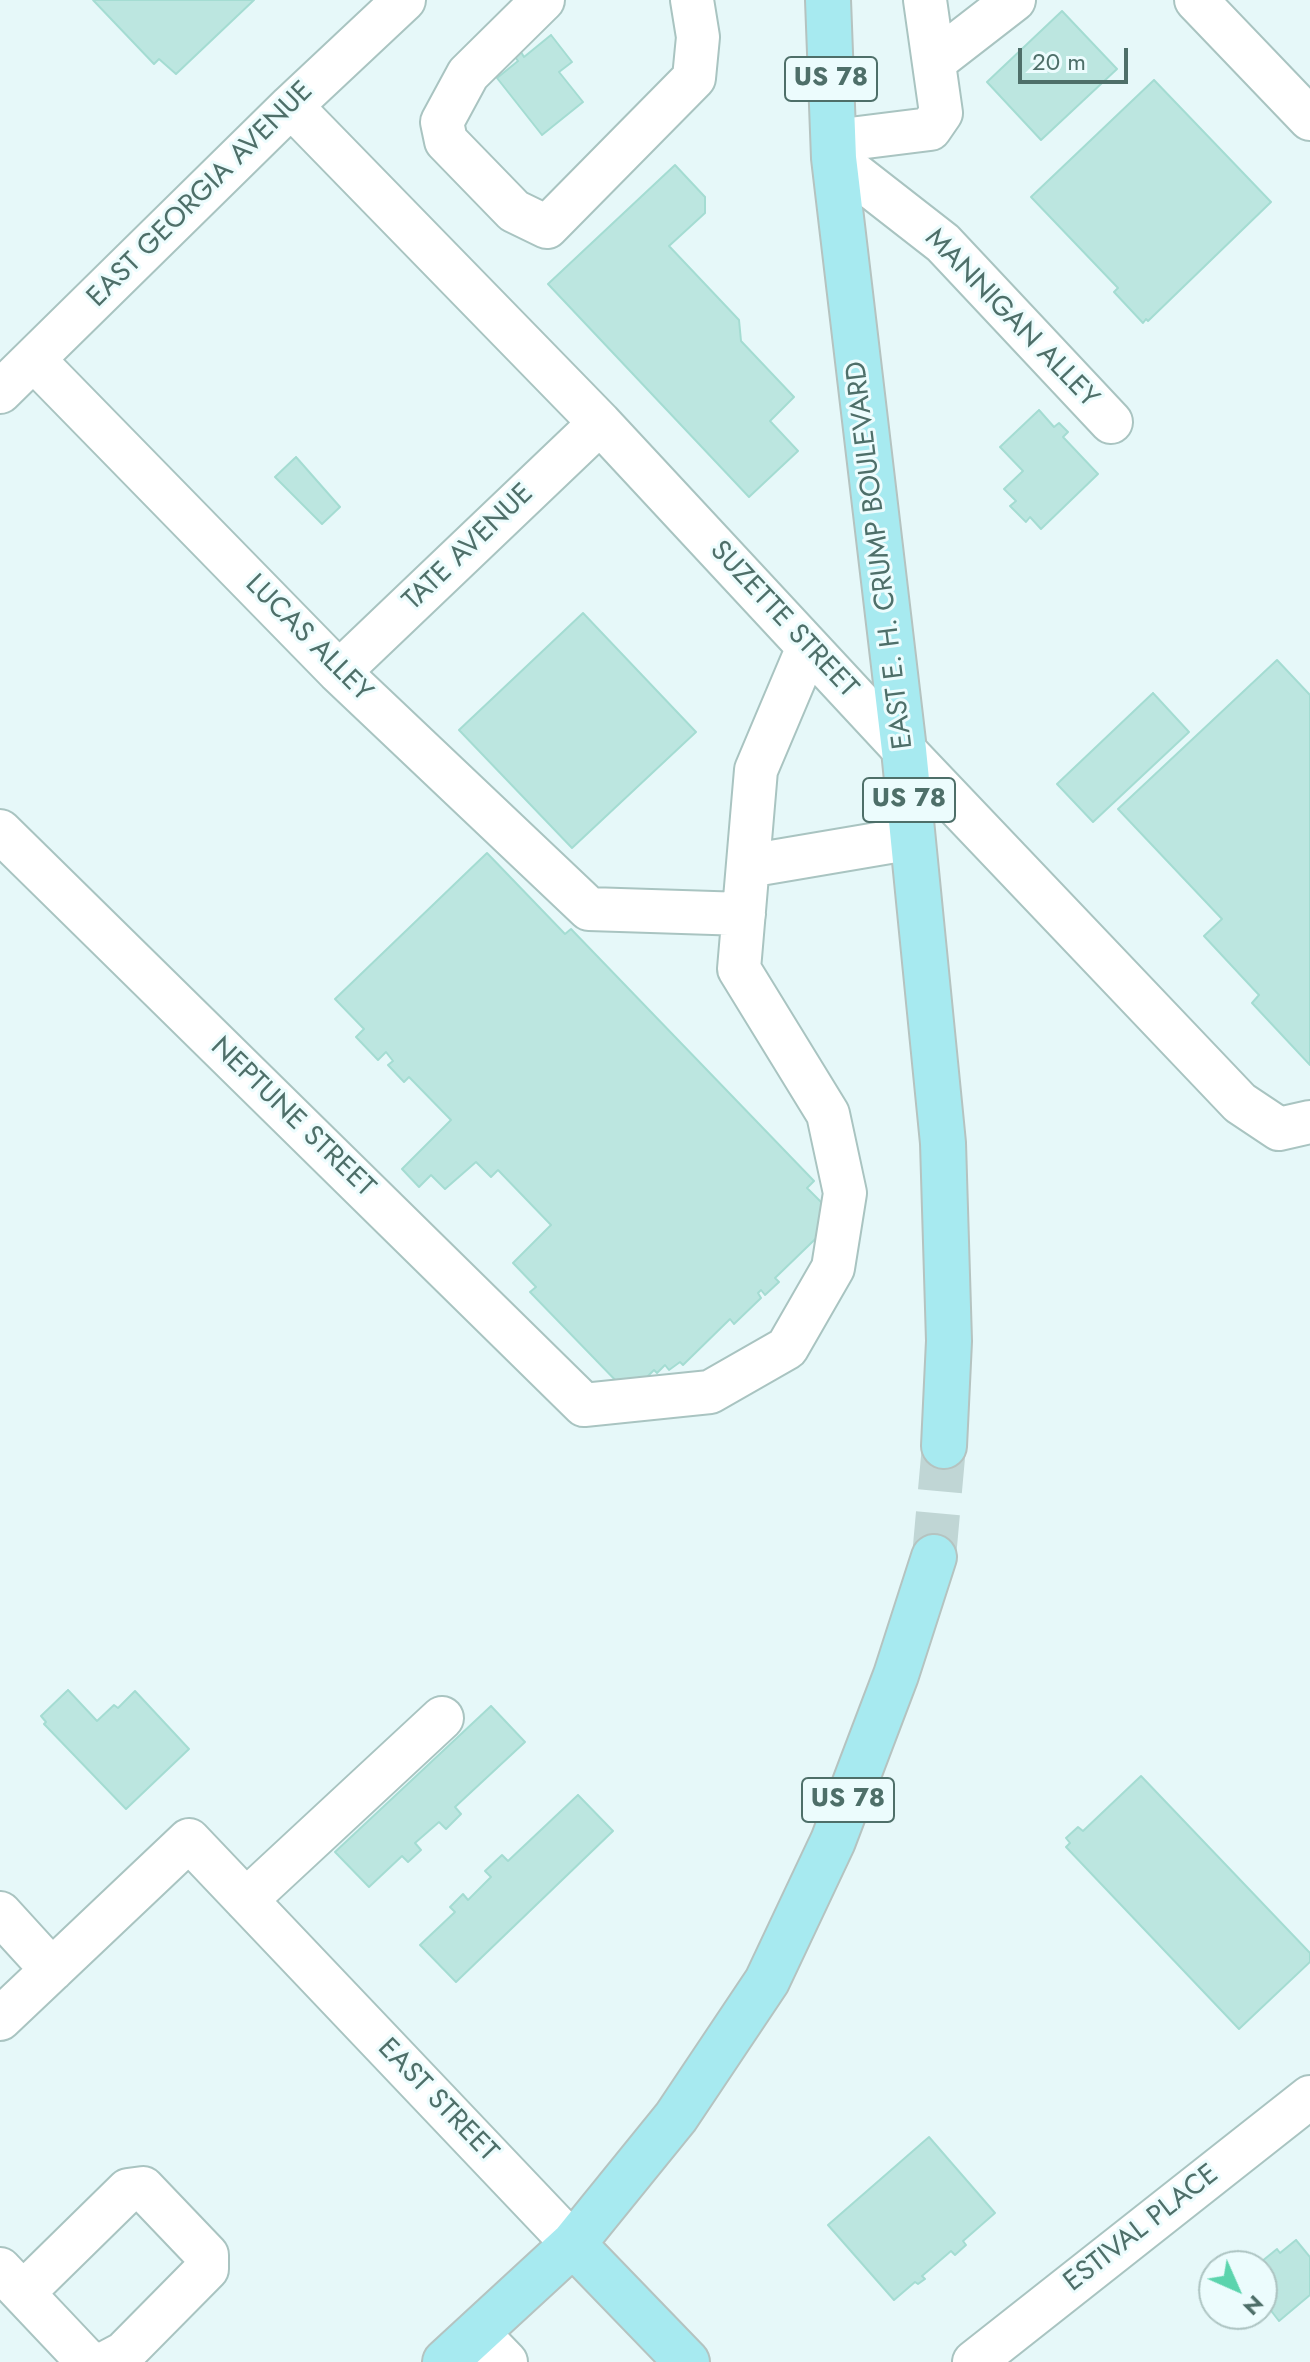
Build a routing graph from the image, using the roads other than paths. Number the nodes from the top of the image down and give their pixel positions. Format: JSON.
{"nodes":[{"id":1,"x":404,"y":0,"type":"edge"},
{"id":2,"x":543,"y":0,"type":"edge"},
{"id":3,"x":692,"y":0,"type":"edge"},
{"id":4,"x":828,"y":0,"type":"edge"},
{"id":5,"x":925,"y":0,"type":"edge"},
{"id":6,"x":1014,"y":0,"type":"edge"},
{"id":7,"x":1196,"y":0,"type":"edge"},
{"id":8,"x":934,"y":62,"type":"junction"},
{"id":9,"x":291,"y":106,"type":"junction"},
{"id":10,"x":1310,"y":119,"type":"edge"},
{"id":11,"x":834,"y":149,"type":"junction"},
{"id":12,"x":34,"y":360,"type":"junction"},
{"id":13,"x":0,"y":392,"type":"edge"},
{"id":14,"x":1111,"y":422,"type":"dead end"},
{"id":15,"x":600,"y":423,"type":"junction"},
{"id":16,"x":808,"y":647,"type":"junction"},
{"id":17,"x":339,"y":672,"type":"junction"},
{"id":18,"x":904,"y":750,"type":"junction"},
{"id":19,"x":0,"y":831,"type":"edge"},
{"id":20,"x":913,"y":838,"type":"junction"},
{"id":21,"x":748,"y":866,"type":"junction"},
{"id":22,"x":744,"y":914,"type":"junction"},
{"id":23,"x":1294,"y":1126,"type":"edge"},
{"id":24,"x":944,"y":1446,"type":"tunnel mouth"},
{"id":25,"x":934,"y":1557,"type":"tunnel mouth"},
{"id":26,"x":442,"y":1718,"type":"dead end"},
{"id":27,"x":246,"y":1900,"type":"junction"},
{"id":28,"x":0,"y":1913,"type":"edge"},
{"id":29,"x":52,"y":1970,"type":"junction"},
{"id":30,"x":0,"y":2019,"type":"edge"},
{"id":31,"x":1310,"y":2097,"type":"edge"},
{"id":32,"x":573,"y":2244,"type":"junction"},
{"id":33,"x":12,"y":2281,"type":"edge"},
{"id":34,"x":492,"y":2347,"type":"edge"},
{"id":35,"x":92,"y":2362,"type":"edge"},
{"id":36,"x":107,"y":2362,"type":"edge"},
{"id":37,"x":445,"y":2362,"type":"edge"},
{"id":38,"x":687,"y":2362,"type":"edge"},
{"id":39,"x":974,"y":2362,"type":"edge"}],
"edges":[{"from":1,"to":9,"type":"street","name":"EAST GEORGIA AVENUE"},
{"from":2,"to":3,"type":"street"},
{"from":4,"to":11,"type":"main road","name":"EAST E. H. CRUMP BOULEVARD","number":"US 78"},
{"from":5,"to":8,"type":"street"},
{"from":6,"to":8,"type":"street"},
{"from":7,"to":10,"type":"street"},
{"from":8,"to":11,"type":"street"},
{"from":9,"to":12,"type":"street","name":"EAST GEORGIA AVENUE"},
{"from":9,"to":15,"type":"street","name":"SUZETTE STREET"},
{"from":11,"to":14,"type":"street","name":"MANNIGAN ALLEY"},
{"from":11,"to":18,"type":"main road","name":"EAST E. H. CRUMP BOULEVARD","number":"US 78"},
{"from":12,"to":13,"type":"street","name":"EAST GEORGIA AVENUE"},
{"from":12,"to":17,"type":"street","name":"LUCAS ALLEY"},
{"from":15,"to":16,"type":"street","name":"SUZETTE STREET"},
{"from":15,"to":17,"type":"street","name":"TATE AVENUE"},
{"from":16,"to":18,"type":"street","name":"SUZETTE STREET"},
{"from":16,"to":21,"type":"street"},
{"from":17,"to":22,"type":"street","name":"LUCAS ALLEY"},
{"from":18,"to":20,"type":"main road","name":"EAST E. H. CRUMP BOULEVARD","number":"US 78"},
{"from":18,"to":23,"type":"street","name":"SUZETTE STREET"},
{"from":19,"to":22,"type":"street","name":"NEPTUNE STREET"},
{"from":20,"to":21,"type":"street"},
{"from":20,"to":24,"type":"main road","name":"EAST E. H. CRUMP BOULEVARD","number":"US 78"},
{"from":21,"to":22,"type":"street"},
{"from":25,"to":32,"type":"main road","number":"US 78"},
{"from":26,"to":27,"type":"street"},
{"from":27,"to":29,"type":"street","name":"EAST STREET"},
{"from":27,"to":32,"type":"street","name":"EAST STREET"},
{"from":28,"to":29,"type":"street"},
{"from":29,"to":30,"type":"street"},
{"from":31,"to":39,"type":"street","name":"ESTIVAL PLACE"},
{"from":32,"to":34,"type":"main road","number":"US 78"},
{"from":32,"to":38,"type":"main road","name":"EAST STREET"},
{"from":33,"to":35,"type":"street"},
{"from":33,"to":36,"type":"street"},
{"from":34,"to":37,"type":"main road","number":"US 78"}]}
